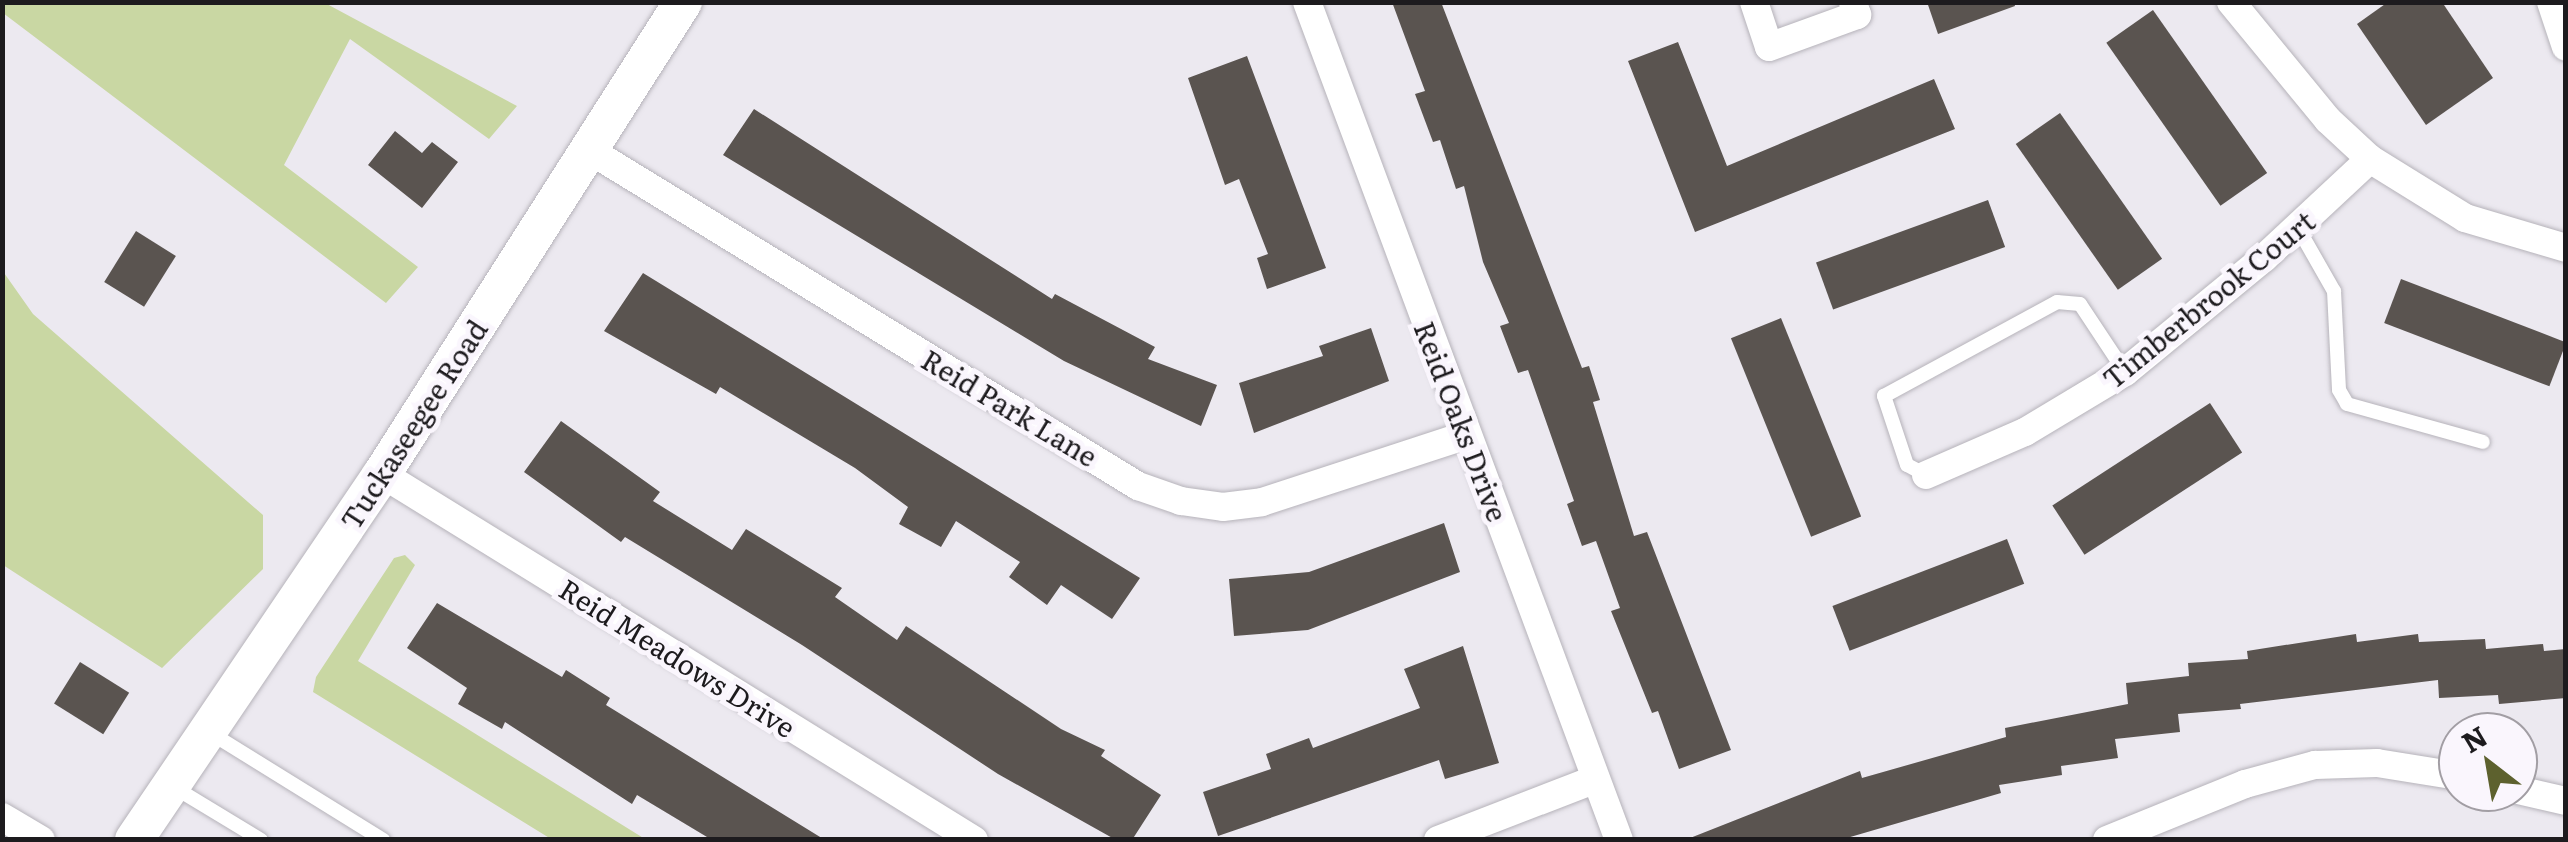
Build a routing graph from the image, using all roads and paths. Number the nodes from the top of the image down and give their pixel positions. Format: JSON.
{"nodes":[{"id":1,"x":683,"y":2,"type":"edge"},
{"id":2,"x":1307,"y":2,"type":"edge"},
{"id":3,"x":1754,"y":2,"type":"edge"},
{"id":4,"x":1853,"y":2,"type":"edge"},
{"id":5,"x":2231,"y":2,"type":"edge"},
{"id":6,"x":2551,"y":2,"type":"edge"},
{"id":7,"x":2566,"y":47,"type":"edge"},
{"id":8,"x":589,"y":150,"type":"junction"},
{"id":9,"x":2370,"y":159,"type":"junction"},
{"id":10,"x":2298,"y":228,"type":"junction"},
{"id":11,"x":2566,"y":248,"type":"edge"},
{"id":12,"x":2125,"y":372,"type":"junction"},
{"id":13,"x":1467,"y":435,"type":"junction"},
{"id":14,"x":2483,"y":442,"type":"dead end"},
{"id":15,"x":382,"y":474,"type":"junction"},
{"id":16,"x":1926,"y":475,"type":"joint"},
{"id":17,"x":207,"y":731,"type":"junction"},
{"id":18,"x":2438,"y":773,"type":"edge"},
{"id":19,"x":1596,"y":779,"type":"junction"},
{"id":20,"x":171,"y":785,"type":"junction"},
{"id":21,"x":2538,"y":794,"type":"edge"},
{"id":22,"x":2566,"y":800,"type":"edge"},
{"id":23,"x":2,"y":817,"type":"edge"},
{"id":24,"x":41,"y":840,"type":"edge"},
{"id":25,"x":134,"y":840,"type":"edge"},
{"id":26,"x":261,"y":840,"type":"edge"},
{"id":27,"x":383,"y":840,"type":"edge"},
{"id":28,"x":974,"y":840,"type":"edge"},
{"id":29,"x":1438,"y":840,"type":"edge"},
{"id":30,"x":1619,"y":840,"type":"edge"},
{"id":31,"x":2106,"y":840,"type":"edge"}],
"edges":[{"from":1,"to":8,"type":"street","name":"Tuckaseegee Road"},
{"from":2,"to":13,"type":"street","name":"Reid Oaks Drive"},
{"from":3,"to":4,"type":"street"},
{"from":5,"to":9,"type":"street"},
{"from":6,"to":7,"type":"street"},
{"from":8,"to":13,"type":"street","name":"Reid Park Lane"},
{"from":8,"to":15,"type":"street","name":"Tuckaseegee Road"},
{"from":9,"to":10,"type":"street","name":"Timberbrook Court"},
{"from":9,"to":11,"type":"street"},
{"from":10,"to":12,"type":"street","name":"Timberbrook Court"},
{"from":10,"to":14,"type":"lane"},
{"from":12,"to":16,"type":"street","name":"Timberbrook Court"},
{"from":12,"to":16,"type":"lane"},
{"from":13,"to":19,"type":"street","name":"Reid Oaks Drive"},
{"from":15,"to":17,"type":"street","name":"Tuckaseegee Road"},
{"from":15,"to":28,"type":"street","name":"Reid Meadows Drive"},
{"from":17,"to":20,"type":"street","name":"Tuckaseegee Road"},
{"from":17,"to":27,"type":"lane"},
{"from":18,"to":31,"type":"street"},
{"from":19,"to":29,"type":"street"},
{"from":19,"to":30,"type":"street","name":"Reid Oaks Drive"},
{"from":20,"to":25,"type":"street","name":"Tuckaseegee Road"},
{"from":20,"to":26,"type":"lane"},
{"from":21,"to":22,"type":"street"},
{"from":23,"to":24,"type":"street"}]}
